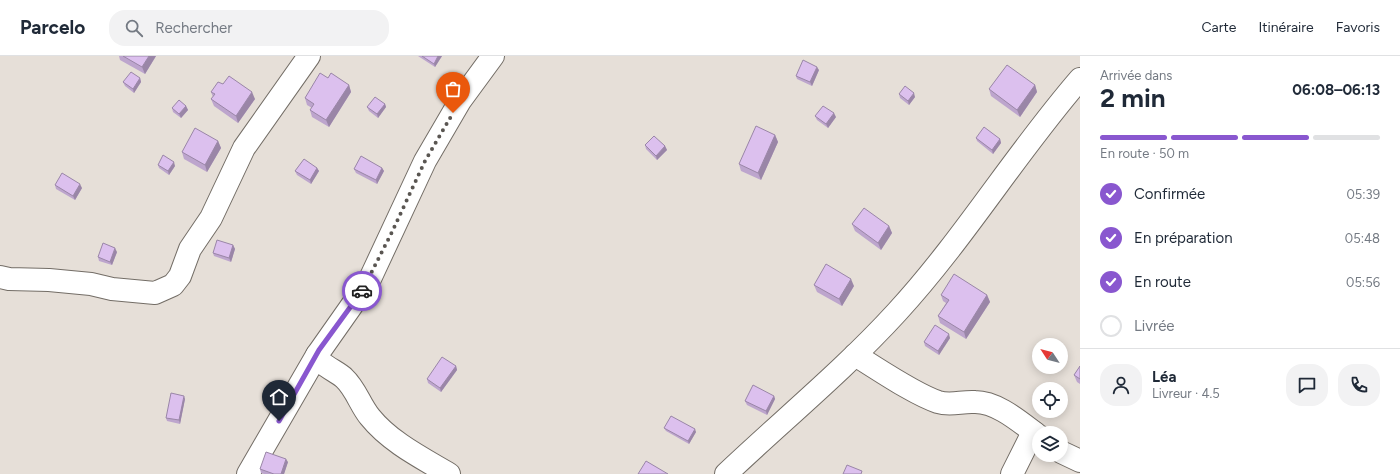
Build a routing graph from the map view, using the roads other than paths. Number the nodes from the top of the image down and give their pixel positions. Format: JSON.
{"nodes":[{"id":1,"x":309,"y":56,"type":"edge"},
{"id":2,"x":493,"y":56,"type":"edge"},
{"id":3,"x":1080,"y":79,"type":"edge"},
{"id":4,"x":0,"y":277,"type":"edge"},
{"id":5,"x":317,"y":355,"type":"junction"},
{"id":6,"x":855,"y":355,"type":"junction"},
{"id":7,"x":1032,"y":431,"type":"edge"},
{"id":8,"x":1032,"y":441,"type":"edge"},
{"id":9,"x":1068,"y":455,"type":"edge"},
{"id":10,"x":1080,"y":461,"type":"edge"},
{"id":11,"x":248,"y":474,"type":"edge"},
{"id":12,"x":449,"y":474,"type":"edge"},
{"id":13,"x":726,"y":474,"type":"edge"},
{"id":14,"x":1012,"y":474,"type":"edge"}],
"edges":[{"from":1,"to":4,"type":"street"},
{"from":2,"to":5,"type":"street"},
{"from":3,"to":6,"type":"street"},
{"from":5,"to":11,"type":"street"},
{"from":5,"to":12,"type":"street"},
{"from":6,"to":7,"type":"street"},
{"from":6,"to":13,"type":"street"},
{"from":8,"to":14,"type":"street"},
{"from":9,"to":10,"type":"street"}]}
